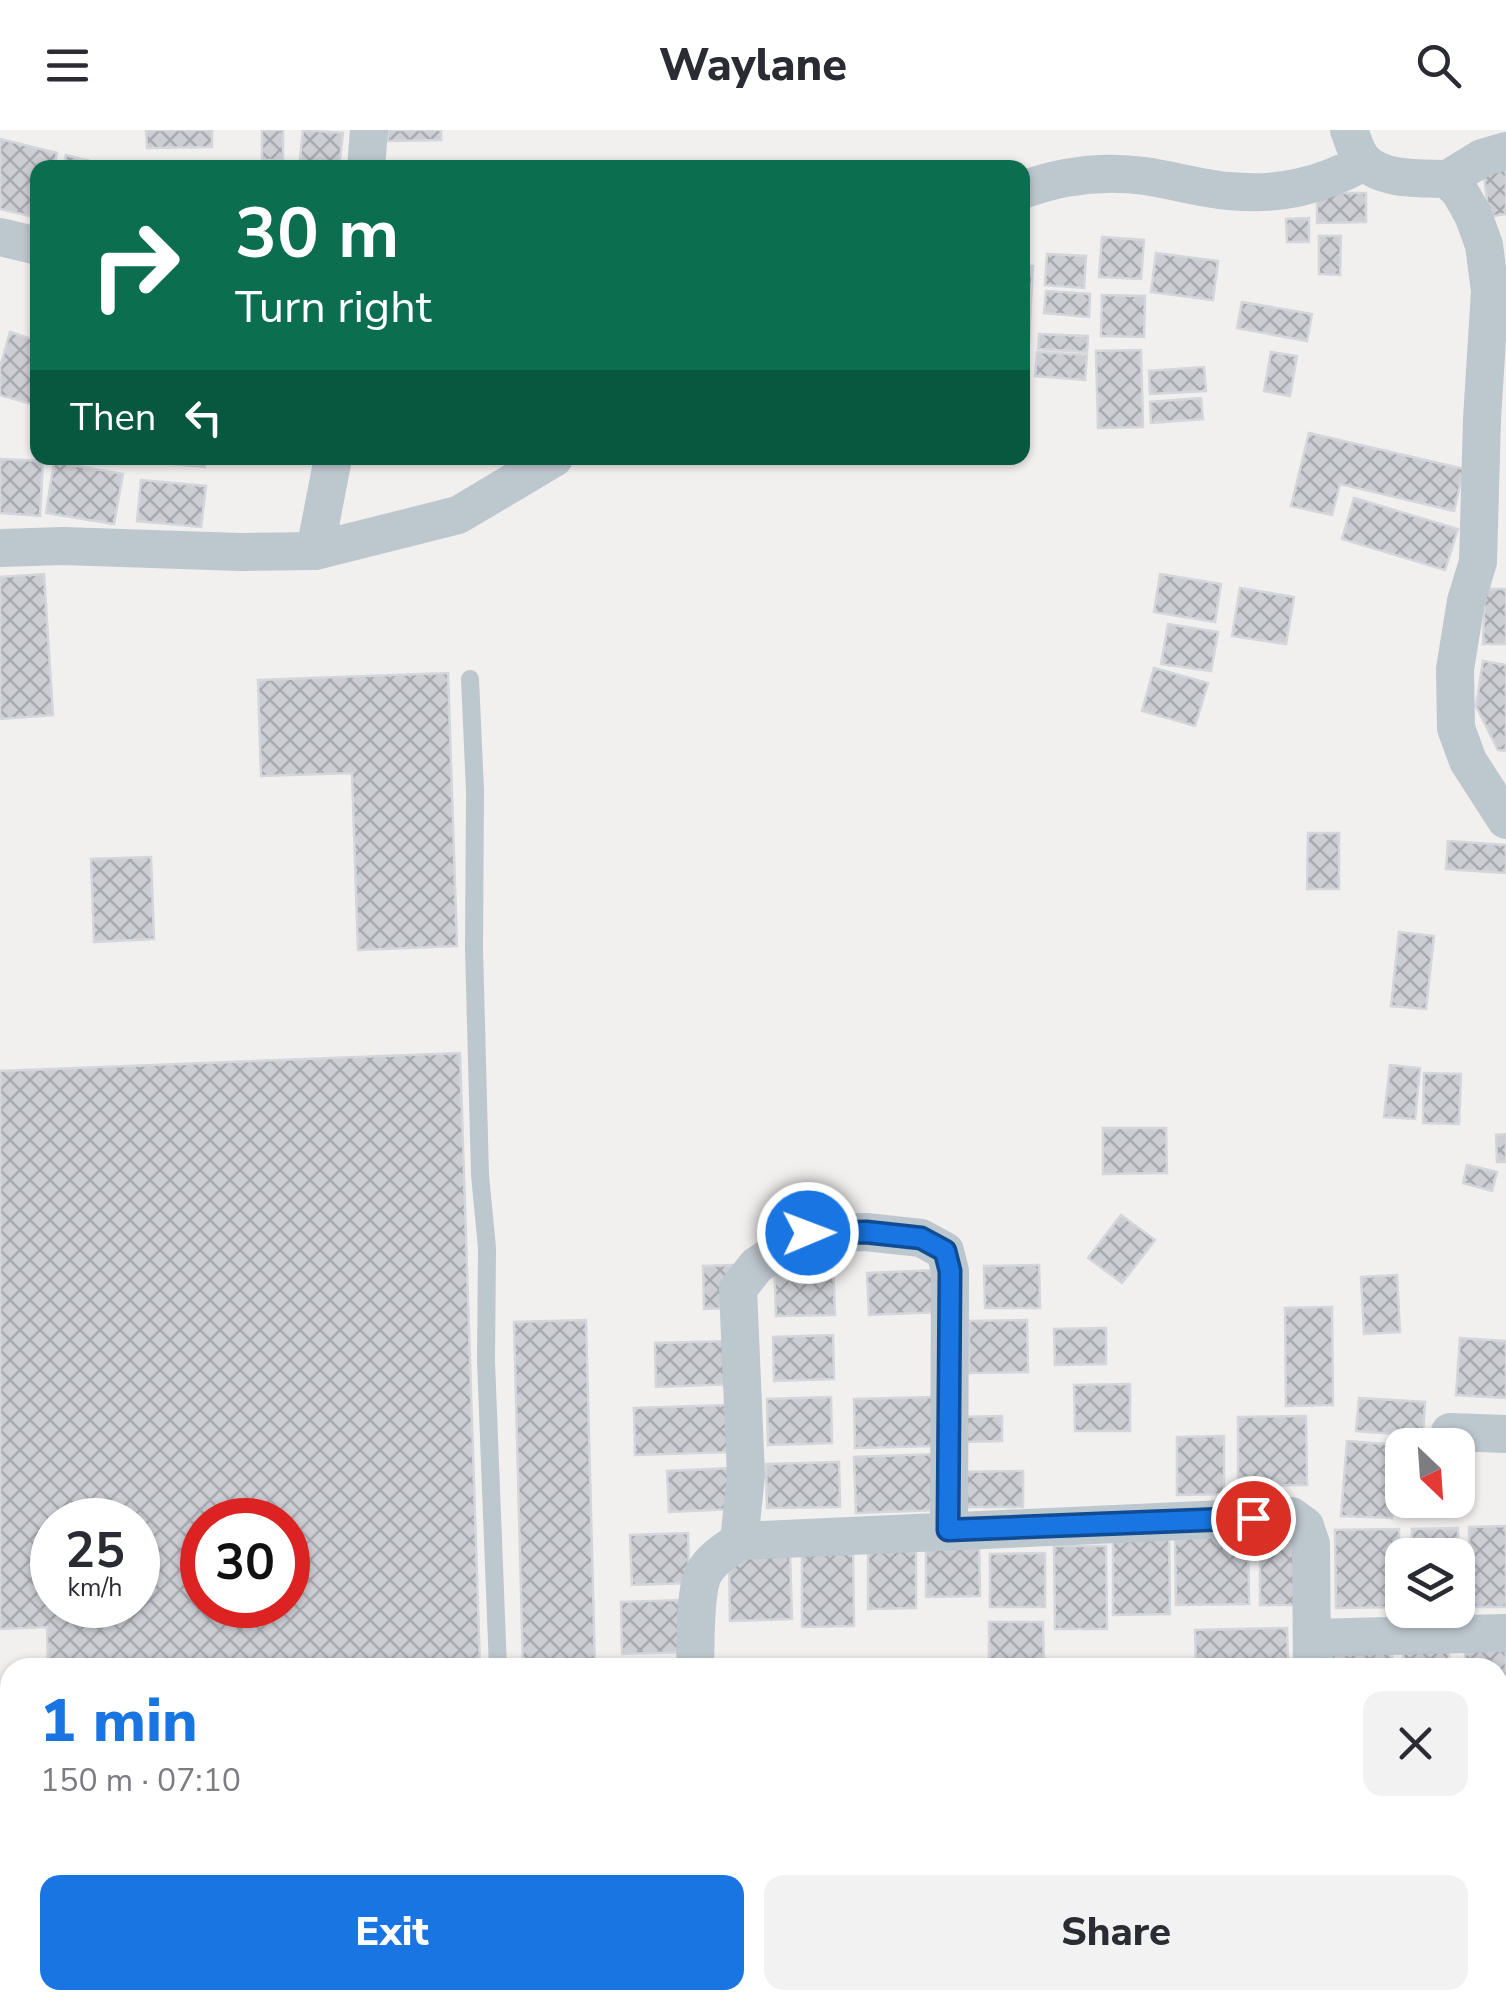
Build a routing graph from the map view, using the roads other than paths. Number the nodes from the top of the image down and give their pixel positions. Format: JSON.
{"nodes":[{"id":1,"x":369,"y":130,"type":"edge"},
{"id":2,"x":1357,"y":146,"type":"edge"},
{"id":3,"x":1506,"y":152,"type":"edge"},
{"id":4,"x":367,"y":160,"type":"edge"},
{"id":5,"x":1448,"y":179,"type":"junction"},
{"id":6,"x":1030,"y":188,"type":"edge"},
{"id":7,"x":0,"y":237,"type":"edge"},
{"id":8,"x":30,"y":244,"type":"edge"},
{"id":9,"x":1497,"y":328,"type":"edge"},
{"id":10,"x":1494,"y":419,"type":"edge"},
{"id":11,"x":332,"y":465,"type":"edge"},
{"id":12,"x":542,"y":465,"type":"edge"},
{"id":13,"x":0,"y":548,"type":"edge"},
{"id":14,"x":315,"y":551,"type":"junction"},
{"id":15,"x":1492,"y":563,"type":"edge"},
{"id":16,"x":470,"y":680,"type":"dead end"},
{"id":17,"x":1506,"y":820,"type":"edge"},
{"id":18,"x":1475,"y":1433,"type":"edge"},
{"id":19,"x":1506,"y":1434,"type":"edge"},
{"id":20,"x":948,"y":1530,"type":"junction"},
{"id":21,"x":738,"y":1541,"type":"junction"},
{"id":22,"x":1506,"y":1633,"type":"edge"},
{"id":23,"x":1312,"y":1653,"type":"edge"},
{"id":24,"x":498,"y":1658,"type":"edge"},
{"id":25,"x":696,"y":1658,"type":"edge"}],
"edges":[{"from":1,"to":4,"type":"street"},
{"from":2,"to":5,"type":"street"},
{"from":2,"to":6,"type":"street"},
{"from":3,"to":5,"type":"street"},
{"from":5,"to":9,"type":"street"},
{"from":7,"to":8,"type":"street"},
{"from":9,"to":10,"type":"street"},
{"from":10,"to":15,"type":"street"},
{"from":11,"to":14,"type":"street"},
{"from":12,"to":14,"type":"street"},
{"from":13,"to":14,"type":"street"},
{"from":15,"to":17,"type":"street"},
{"from":16,"to":24,"type":"lane"},
{"from":18,"to":19,"type":"street"},
{"from":20,"to":21,"type":"street"},
{"from":20,"to":21,"type":"street"},
{"from":20,"to":23,"type":"street"},
{"from":21,"to":25,"type":"street"},
{"from":22,"to":23,"type":"street"}]}
